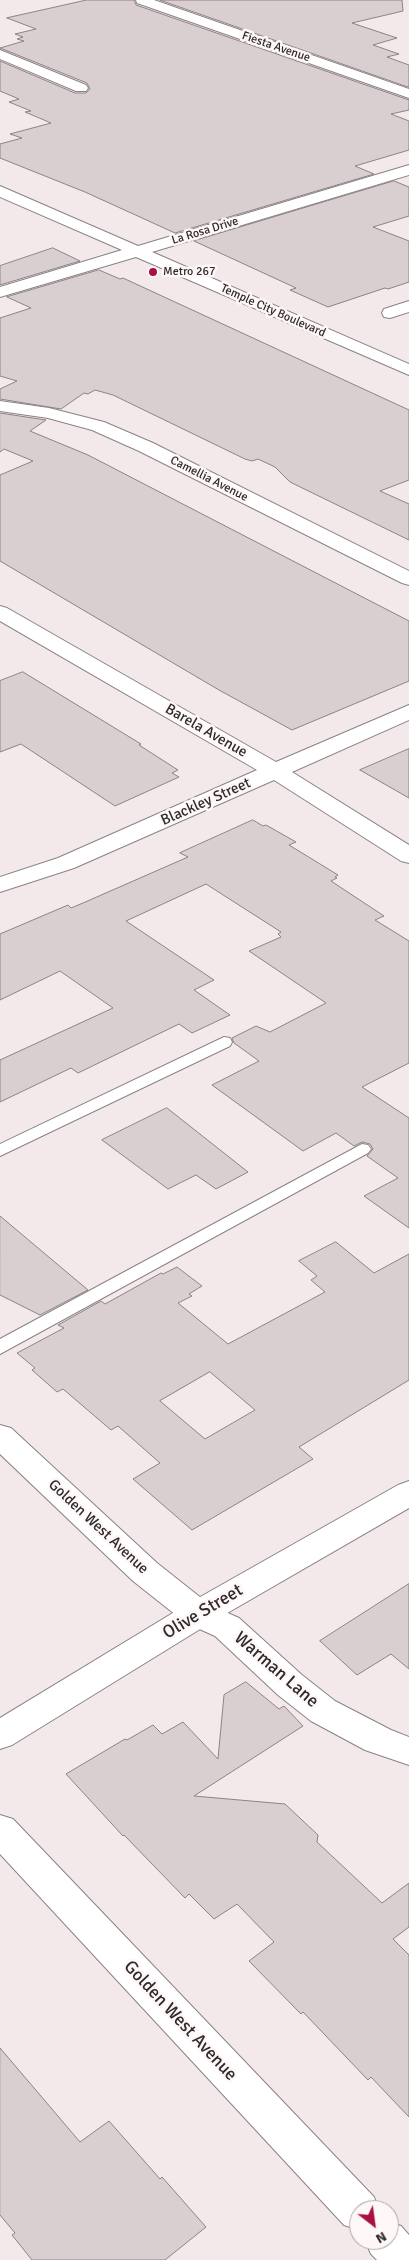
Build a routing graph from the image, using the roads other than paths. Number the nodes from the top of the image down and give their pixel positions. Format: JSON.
{"nodes":[{"id":1,"x":142,"y":0,"type":"edge"},
{"id":2,"x":0,"y":54,"type":"edge"},
{"id":3,"x":81,"y":88,"type":"dead end"},
{"id":4,"x":409,"y":94,"type":"edge"},
{"id":5,"x":409,"y":170,"type":"edge"},
{"id":6,"x":0,"y":190,"type":"edge"},
{"id":7,"x":138,"y":252,"type":"junction"},
{"id":8,"x":0,"y":292,"type":"edge"},
{"id":9,"x":409,"y":306,"type":"edge"},
{"id":10,"x":390,"y":312,"type":"dead end"},
{"id":11,"x":409,"y":370,"type":"edge"},
{"id":12,"x":0,"y":406,"type":"edge"},
{"id":13,"x":409,"y":579,"type":"edge"},
{"id":14,"x":0,"y":612,"type":"edge"},
{"id":15,"x":409,"y":712,"type":"edge"},
{"id":16,"x":275,"y":771,"type":"junction"},
{"id":17,"x":409,"y":856,"type":"edge"},
{"id":18,"x":0,"y":884,"type":"edge"},
{"id":19,"x":224,"y":1042,"type":"dead end"},
{"id":20,"x":362,"y":1149,"type":"dead end"},
{"id":21,"x":0,"y":1151,"type":"edge"},
{"id":22,"x":0,"y":1347,"type":"edge"},
{"id":23,"x":0,"y":1436,"type":"edge"},
{"id":24,"x":409,"y":1493,"type":"edge"},
{"id":25,"x":198,"y":1614,"type":"junction"},
{"id":26,"x":0,"y":1735,"type":"edge"},
{"id":27,"x":409,"y":1751,"type":"edge"},
{"id":28,"x":0,"y":1830,"type":"edge"},
{"id":29,"x":349,"y":2200,"type":"edge"},
{"id":30,"x":396,"y":2250,"type":"edge"},
{"id":31,"x":405,"y":2260,"type":"edge"}],
"edges":[{"from":1,"to":4,"type":"street","name":"Fiesta Avenue"},
{"from":2,"to":3,"type":"street"},
{"from":5,"to":7,"type":"street","name":"La Rosa Drive"},
{"from":6,"to":7,"type":"street","name":"Temple City Boulevard"},
{"from":7,"to":8,"type":"street","name":"La Rosa Drive"},
{"from":7,"to":11,"type":"street","name":"Temple City Boulevard"},
{"from":9,"to":10,"type":"street"},
{"from":12,"to":13,"type":"street","name":"Camellia Avenue"},
{"from":14,"to":16,"type":"street","name":"Barela Avenue"},
{"from":15,"to":16,"type":"street","name":"Blackley Street"},
{"from":16,"to":17,"type":"street","name":"Barela Avenue"},
{"from":16,"to":18,"type":"street","name":"Blackley Street"},
{"from":19,"to":21,"type":"lane"},
{"from":20,"to":22,"type":"lane"},
{"from":23,"to":25,"type":"street","name":"Golden West Avenue"},
{"from":24,"to":25,"type":"street","name":"Olive Street"},
{"from":25,"to":26,"type":"street","name":"Olive Street"},
{"from":25,"to":27,"type":"street","name":"Warman Lane"},
{"from":28,"to":29,"type":"street","name":"Golden West Avenue"},
{"from":30,"to":31,"type":"street"}]}
